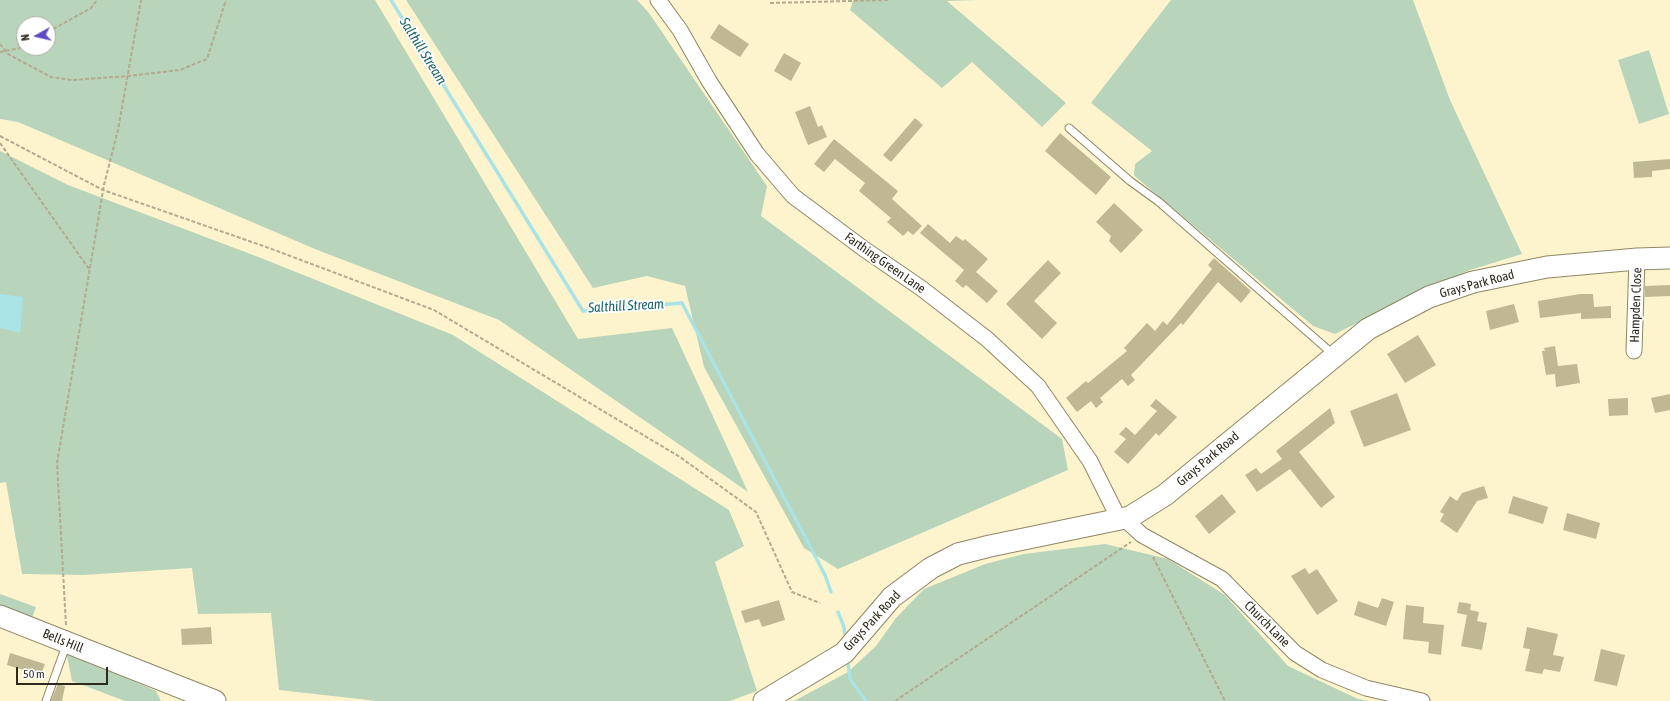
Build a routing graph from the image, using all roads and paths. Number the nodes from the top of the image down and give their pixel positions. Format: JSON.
{"nodes":[{"id":1,"x":97,"y":0,"type":"edge"},
{"id":2,"x":141,"y":0,"type":"edge"},
{"id":3,"x":226,"y":0,"type":"edge"},
{"id":4,"x":658,"y":0,"type":"edge"},
{"id":5,"x":888,"y":0,"type":"edge"},
{"id":6,"x":770,"y":3,"type":"dead end"},
{"id":7,"x":56,"y":28,"type":"edge"},
{"id":8,"x":0,"y":44,"type":"edge"},
{"id":9,"x":16,"y":49,"type":"edge"},
{"id":10,"x":5,"y":51,"type":"junction"},
{"id":11,"x":0,"y":52,"type":"edge"},
{"id":12,"x":128,"y":76,"type":"junction"},
{"id":13,"x":1069,"y":128,"type":"dead end"},
{"id":14,"x":0,"y":136,"type":"edge"},
{"id":15,"x":0,"y":143,"type":"edge"},
{"id":16,"x":103,"y":190,"type":"junction"},
{"id":17,"x":1670,"y":258,"type":"edge"},
{"id":18,"x":1637,"y":259,"type":"junction"},
{"id":19,"x":90,"y":270,"type":"junction"},
{"id":20,"x":1634,"y":351,"type":"dead end"},
{"id":21,"x":1334,"y":355,"type":"junction"},
{"id":22,"x":1125,"y":518,"type":"junction"},
{"id":23,"x":1142,"y":535,"type":"junction"},
{"id":24,"x":820,"y":603,"type":"dead end"},
{"id":25,"x":0,"y":616,"type":"edge"},
{"id":26,"x":67,"y":643,"type":"junction"},
{"id":27,"x":181,"y":695,"type":"edge"},
{"id":28,"x":46,"y":701,"type":"edge"},
{"id":29,"x":215,"y":701,"type":"edge"},
{"id":30,"x":764,"y":701,"type":"edge"},
{"id":31,"x":895,"y":701,"type":"edge"},
{"id":32,"x":1225,"y":701,"type":"edge"},
{"id":33,"x":1422,"y":701,"type":"edge"}],
"edges":[{"from":1,"to":7,"type":"path"},
{"from":2,"to":12,"type":"path"},
{"from":3,"to":12,"type":"path"},
{"from":4,"to":22,"type":"street","name":"Farthing Green Lane"},
{"from":5,"to":6,"type":"path"},
{"from":8,"to":10,"type":"path"},
{"from":9,"to":10,"type":"path"},
{"from":10,"to":11,"type":"path"},
{"from":10,"to":12,"type":"path"},
{"from":12,"to":16,"type":"path"},
{"from":13,"to":21,"type":"lane"},
{"from":14,"to":16,"type":"path"},
{"from":15,"to":19,"type":"path"},
{"from":16,"to":19,"type":"path"},
{"from":16,"to":24,"type":"path"},
{"from":17,"to":18,"type":"main road","name":"Grays Park Road"},
{"from":18,"to":20,"type":"street","name":"Hampden Close"},
{"from":18,"to":21,"type":"main road","name":"Grays Park Road"},
{"from":19,"to":26,"type":"path"},
{"from":21,"to":22,"type":"main road","name":"Grays Park Road"},
{"from":22,"to":23,"type":"street","name":"Church Lane"},
{"from":22,"to":30,"type":"main road","name":"Grays Park Road"},
{"from":23,"to":31,"type":"path"},
{"from":23,"to":32,"type":"path"},
{"from":23,"to":33,"type":"street","name":"Church Lane"},
{"from":25,"to":26,"type":"main road","name":"Bells Hill"},
{"from":26,"to":27,"type":"main road","name":"Bells Hill"},
{"from":26,"to":28,"type":"lane"},
{"from":27,"to":29,"type":"main road","name":"Bells Hill"}]}
